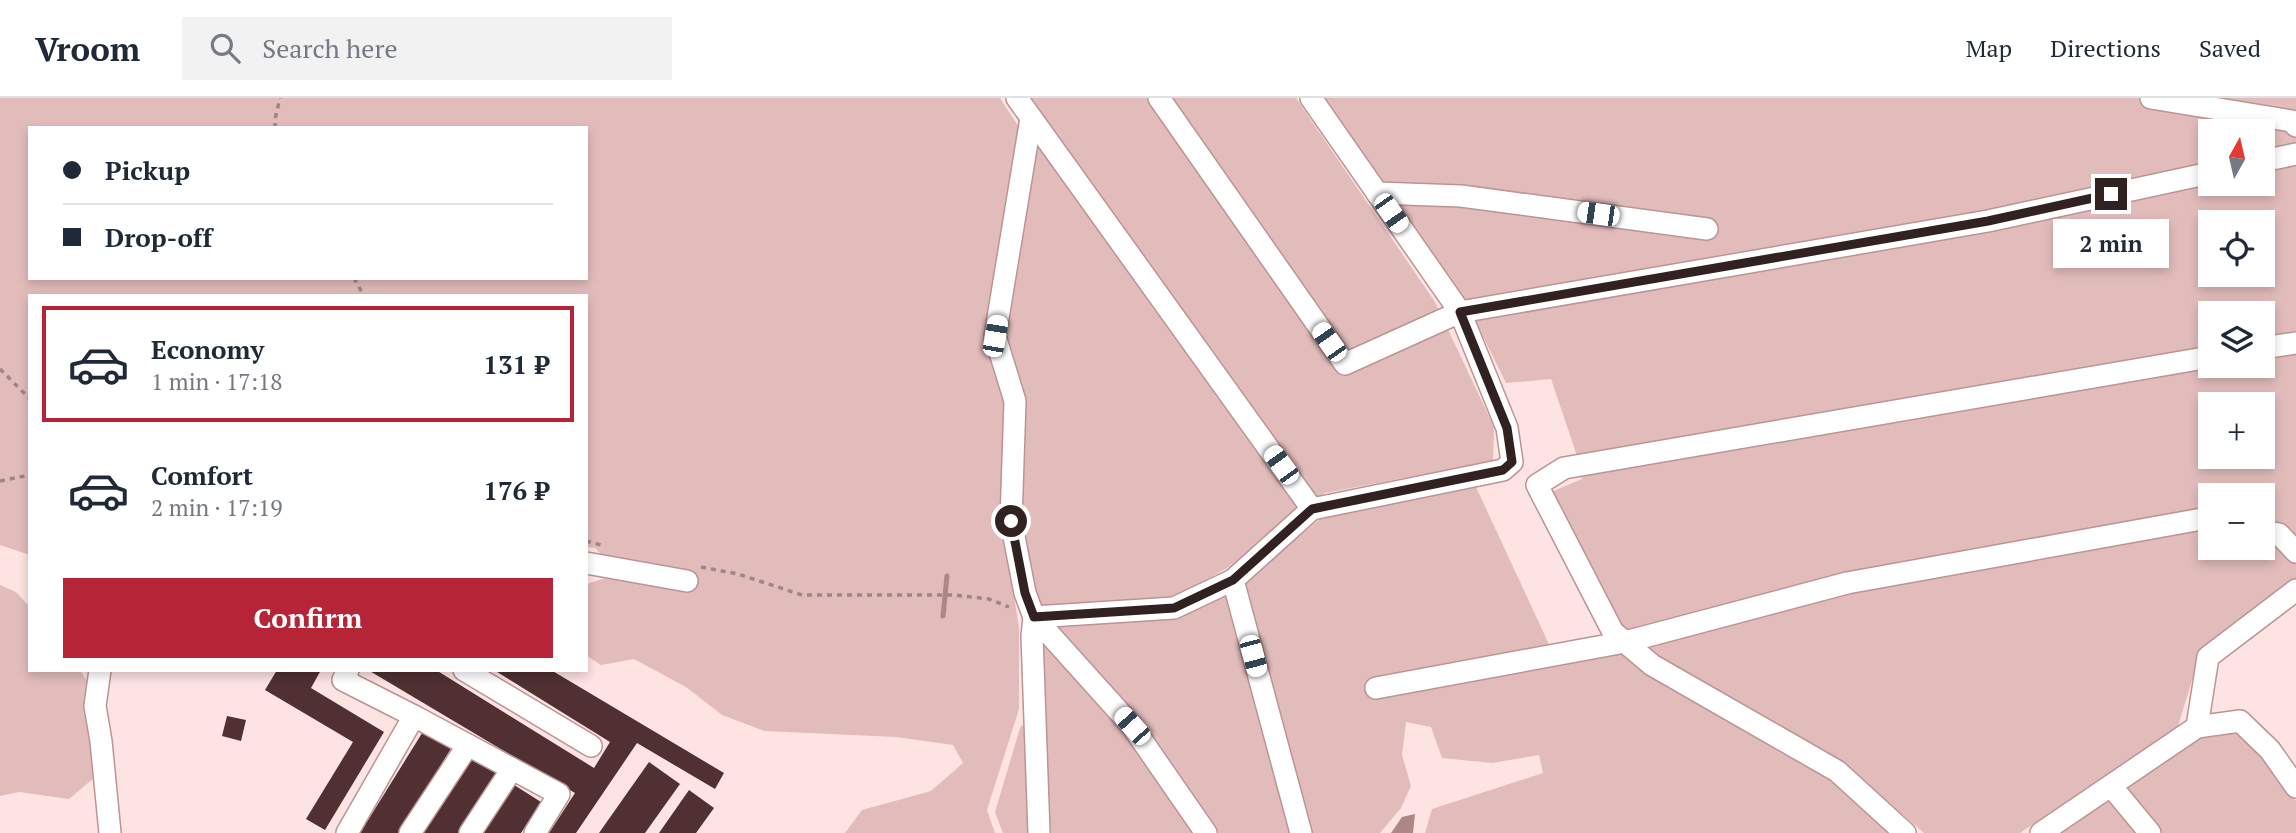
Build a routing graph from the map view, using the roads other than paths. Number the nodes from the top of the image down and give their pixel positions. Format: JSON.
{"nodes":[{"id":1,"x":1017,"y":98,"type":"edge"},
{"id":2,"x":1159,"y":98,"type":"edge"},
{"id":3,"x":1311,"y":98,"type":"edge"},
{"id":4,"x":2151,"y":98,"type":"edge"},
{"id":5,"x":1031,"y":118,"type":"junction"},
{"id":6,"x":2296,"y":126,"type":"edge"},
{"id":7,"x":2296,"y":154,"type":"edge"},
{"id":8,"x":2275,"y":158,"type":"edge"},
{"id":9,"x":2198,"y":176,"type":"edge"},
{"id":10,"x":1377,"y":193,"type":"junction"},
{"id":11,"x":1707,"y":229,"type":"dead end"},
{"id":12,"x":1460,"y":312,"type":"junction"},
{"id":13,"x":2296,"y":343,"type":"edge"},
{"id":14,"x":2275,"y":346,"type":"edge"},
{"id":15,"x":2198,"y":359,"type":"edge"},
{"id":16,"x":1312,"y":509,"type":"junction"},
{"id":17,"x":2198,"y":520,"type":"edge"},
{"id":18,"x":2275,"y":533,"type":"edge"},
{"id":19,"x":2296,"y":552,"type":"edge"},
{"id":20,"x":588,"y":563,"type":"edge"},
{"id":21,"x":693,"y":574,"type":"road end"},
{"id":22,"x":1233,"y":580,"type":"junction"},
{"id":23,"x":2296,"y":590,"type":"edge"},
{"id":24,"x":1034,"y":617,"type":"junction"},
{"id":25,"x":1625,"y":642,"type":"junction"},
{"id":26,"x":100,"y":672,"type":"edge"},
{"id":27,"x":347,"y":672,"type":"edge"},
{"id":28,"x":467,"y":672,"type":"edge"},
{"id":29,"x":1376,"y":688,"type":"dead end"},
{"id":30,"x":414,"y":716,"type":"junction"},
{"id":31,"x":2197,"y":727,"type":"junction"},
{"id":32,"x":468,"y":745,"type":"junction"},
{"id":33,"x":591,"y":746,"type":"dead end"},
{"id":34,"x":512,"y":769,"type":"junction"},
{"id":35,"x":2111,"y":786,"type":"junction"},
{"id":36,"x":2296,"y":787,"type":"edge"},
{"id":37,"x":110,"y":833,"type":"edge"},
{"id":38,"x":347,"y":833,"type":"edge"},
{"id":39,"x":410,"y":833,"type":"edge"},
{"id":40,"x":470,"y":833,"type":"edge"},
{"id":41,"x":535,"y":833,"type":"edge"},
{"id":42,"x":1039,"y":833,"type":"edge"},
{"id":43,"x":1206,"y":833,"type":"edge"},
{"id":44,"x":1301,"y":833,"type":"edge"},
{"id":45,"x":1905,"y":833,"type":"edge"},
{"id":46,"x":2041,"y":833,"type":"edge"},
{"id":47,"x":2150,"y":833,"type":"edge"}],
"edges":[{"from":1,"to":5,"type":"street"},
{"from":2,"to":12,"type":"street"},
{"from":3,"to":10,"type":"street"},
{"from":4,"to":6,"type":"street"},
{"from":5,"to":16,"type":"street"},
{"from":5,"to":24,"type":"street"},
{"from":7,"to":8,"type":"street"},
{"from":9,"to":12,"type":"street"},
{"from":10,"to":11,"type":"street"},
{"from":10,"to":12,"type":"street"},
{"from":12,"to":16,"type":"street"},
{"from":13,"to":14,"type":"street"},
{"from":15,"to":25,"type":"street"},
{"from":16,"to":22,"type":"street"},
{"from":17,"to":25,"type":"street"},
{"from":18,"to":19,"type":"street"},
{"from":20,"to":21,"type":"street"},
{"from":22,"to":24,"type":"street"},
{"from":22,"to":44,"type":"street"},
{"from":23,"to":31,"type":"street"},
{"from":24,"to":42,"type":"street"},
{"from":24,"to":43,"type":"street"},
{"from":25,"to":29,"type":"street"},
{"from":25,"to":45,"type":"street"},
{"from":26,"to":37,"type":"street"},
{"from":27,"to":30,"type":"street"},
{"from":28,"to":33,"type":"street"},
{"from":30,"to":32,"type":"street"},
{"from":30,"to":38,"type":"street"},
{"from":31,"to":35,"type":"street"},
{"from":31,"to":36,"type":"street"},
{"from":32,"to":34,"type":"street"},
{"from":32,"to":39,"type":"street"},
{"from":34,"to":40,"type":"street"},
{"from":34,"to":41,"type":"street"},
{"from":35,"to":46,"type":"street"},
{"from":35,"to":47,"type":"street"}]}
